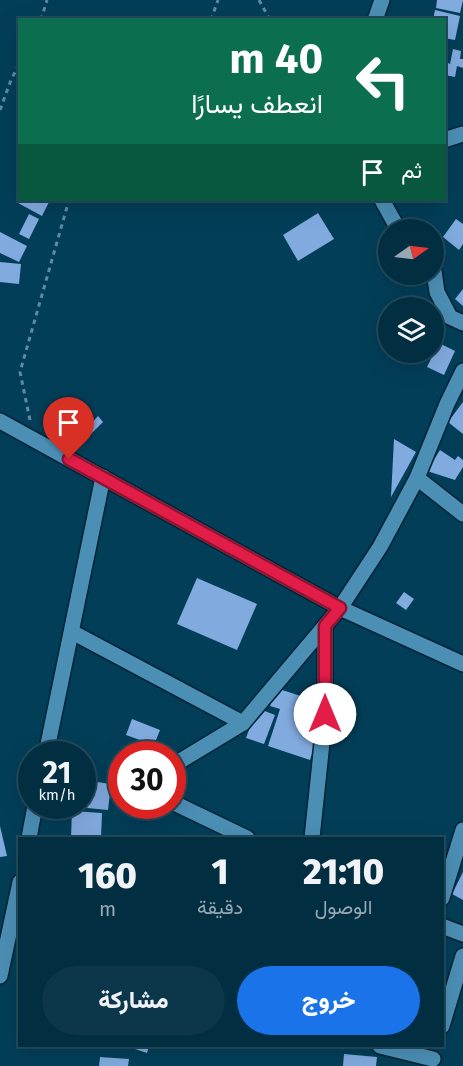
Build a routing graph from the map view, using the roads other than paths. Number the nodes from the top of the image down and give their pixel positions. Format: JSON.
{"nodes":[{"id":1,"x":382,"y":0,"type":"edge"},
{"id":2,"x":376,"y":18,"type":"edge"},
{"id":3,"x":463,"y":134,"type":"edge"},
{"id":4,"x":446,"y":139,"type":"edge"},
{"id":5,"x":383,"y":201,"type":"edge"},
{"id":6,"x":393,"y":219,"type":"edge"},
{"id":7,"x":436,"y":285,"type":"edge"},
{"id":8,"x":463,"y":323,"type":"edge"},
{"id":9,"x":463,"y":371,"type":"edge"},
{"id":10,"x":0,"y":422,"type":"edge"},
{"id":11,"x":103,"y":477,"type":"junction"},
{"id":12,"x":417,"y":478,"type":"junction"},
{"id":13,"x":463,"y":514,"type":"edge"},
{"id":14,"x":340,"y":608,"type":"junction"},
{"id":15,"x":325,"y":626,"type":"junction"},
{"id":16,"x":72,"y":632,"type":"junction"},
{"id":17,"x":463,"y":664,"type":"edge"},
{"id":18,"x":243,"y":723,"type":"junction"},
{"id":19,"x":49,"y":741,"type":"edge"},
{"id":20,"x":186,"y":758,"type":"edge"},
{"id":21,"x":186,"y":809,"type":"edge"},
{"id":22,"x":32,"y":819,"type":"edge"},
{"id":23,"x":463,"y":830,"type":"edge"},
{"id":24,"x":28,"y":837,"type":"edge"},
{"id":25,"x":245,"y":837,"type":"edge"},
{"id":26,"x":312,"y":837,"type":"edge"},
{"id":27,"x":444,"y":892,"type":"edge"},
{"id":28,"x":18,"y":901,"type":"edge"},
{"id":29,"x":444,"y":927,"type":"edge"},
{"id":30,"x":463,"y":934,"type":"edge"},
{"id":31,"x":13,"y":950,"type":"edge"},
{"id":32,"x":463,"y":956,"type":"edge"},
{"id":33,"x":0,"y":976,"type":"edge"},
{"id":34,"x":444,"y":1019,"type":"edge"},
{"id":35,"x":385,"y":1047,"type":"edge"},
{"id":36,"x":433,"y":1057,"type":"edge"}],
"edges":[{"from":1,"to":2,"type":"street"},
{"from":3,"to":4,"type":"street"},
{"from":5,"to":6,"type":"street"},
{"from":7,"to":8,"type":"street"},
{"from":9,"to":12,"type":"street"},
{"from":10,"to":11,"type":"street"},
{"from":11,"to":14,"type":"street"},
{"from":11,"to":16,"type":"street"},
{"from":12,"to":13,"type":"street"},
{"from":12,"to":14,"type":"street"},
{"from":14,"to":15,"type":"street"},
{"from":14,"to":17,"type":"street"},
{"from":15,"to":18,"type":"street"},
{"from":15,"to":26,"type":"street"},
{"from":16,"to":18,"type":"street"},
{"from":16,"to":19,"type":"street"},
{"from":18,"to":20,"type":"street"},
{"from":21,"to":25,"type":"street"},
{"from":22,"to":24,"type":"street"},
{"from":23,"to":27,"type":"street"},
{"from":28,"to":31,"type":"street"},
{"from":29,"to":30,"type":"street"},
{"from":31,"to":33,"type":"street"},
{"from":32,"to":34,"type":"street"},
{"from":35,"to":36,"type":"street"}]}
